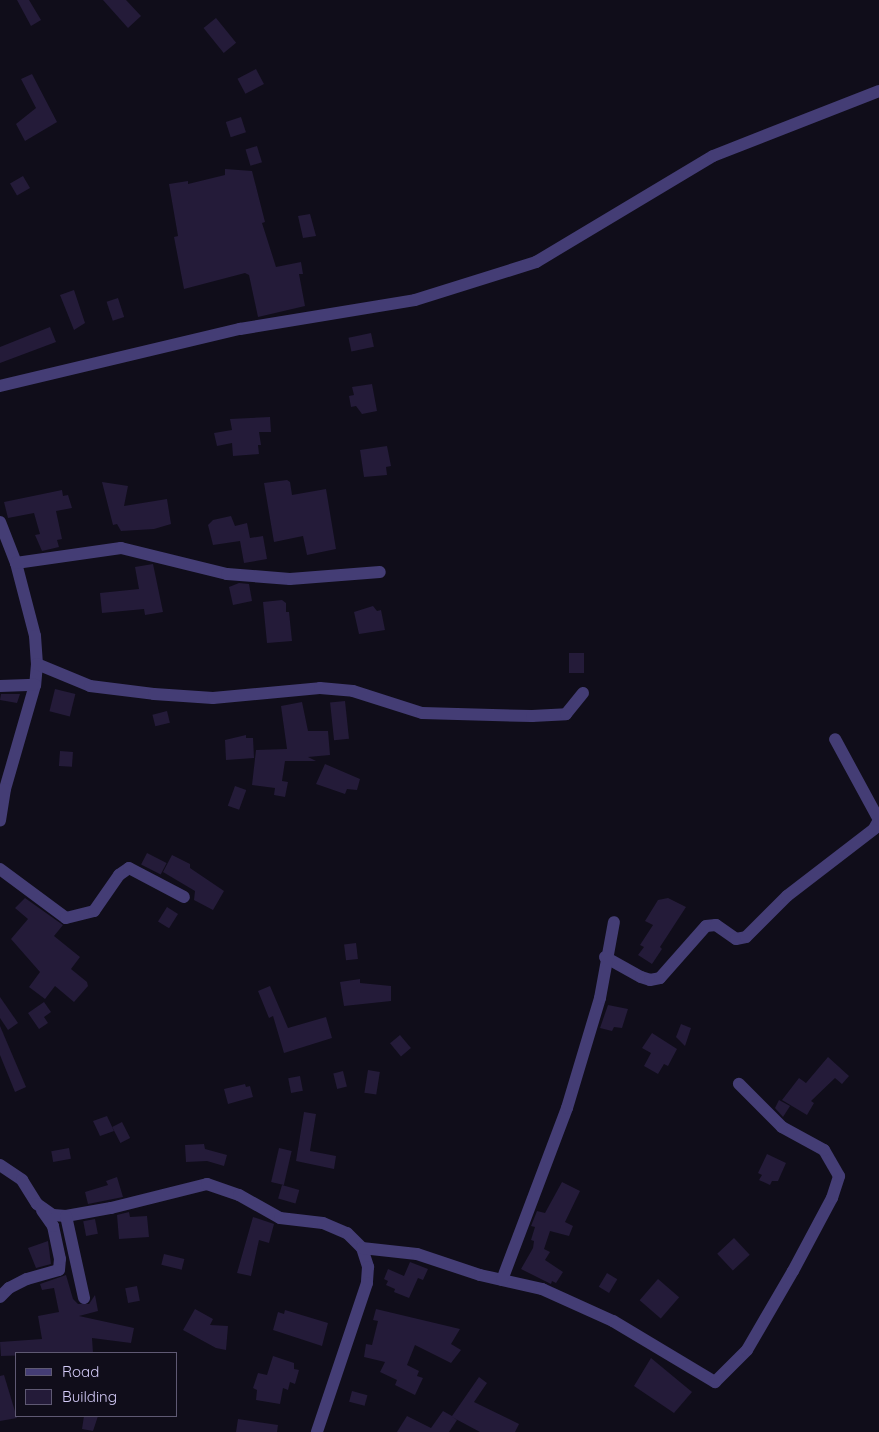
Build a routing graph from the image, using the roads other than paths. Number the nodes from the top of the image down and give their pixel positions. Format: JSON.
{"nodes":[{"id":1,"x":879,"y":91,"type":"edge"},
{"id":2,"x":0,"y":386,"type":"edge"},
{"id":3,"x":0,"y":522,"type":"edge"},
{"id":4,"x":16,"y":563,"type":"junction"},
{"id":5,"x":380,"y":572,"type":"dead end"},
{"id":6,"x":37,"y":664,"type":"junction"},
{"id":7,"x":35,"y":685,"type":"junction"},
{"id":8,"x":0,"y":686,"type":"edge"},
{"id":9,"x":583,"y":693,"type":"dead end"},
{"id":10,"x":835,"y":739,"type":"dead end"},
{"id":11,"x":0,"y":821,"type":"edge"},
{"id":12,"x":0,"y":869,"type":"edge"},
{"id":13,"x":184,"y":896,"type":"dead end"},
{"id":14,"x":614,"y":922,"type":"dead end"},
{"id":15,"x":605,"y":957,"type":"junction"},
{"id":16,"x":738,"y":1084,"type":"dead end"},
{"id":17,"x":0,"y":1165,"type":"edge"},
{"id":18,"x":37,"y":1204,"type":"junction"},
{"id":19,"x":66,"y":1216,"type":"junction"},
{"id":20,"x":362,"y":1248,"type":"junction"},
{"id":21,"x":502,"y":1280,"type":"junction"},
{"id":22,"x":0,"y":1297,"type":"edge"},
{"id":23,"x":84,"y":1298,"type":"dead end"},
{"id":24,"x":316,"y":1432,"type":"edge"}],
"edges":[{"from":1,"to":2,"type":"street"},
{"from":3,"to":4,"type":"street"},
{"from":4,"to":5,"type":"street"},
{"from":4,"to":6,"type":"street"},
{"from":6,"to":7,"type":"street"},
{"from":6,"to":9,"type":"street"},
{"from":7,"to":8,"type":"street"},
{"from":7,"to":11,"type":"street"},
{"from":10,"to":15,"type":"street"},
{"from":12,"to":13,"type":"street"},
{"from":14,"to":15,"type":"street"},
{"from":15,"to":21,"type":"street"},
{"from":16,"to":21,"type":"street"},
{"from":17,"to":18,"type":"street"},
{"from":18,"to":19,"type":"street"},
{"from":18,"to":22,"type":"street"},
{"from":19,"to":20,"type":"street"},
{"from":19,"to":23,"type":"street"},
{"from":20,"to":21,"type":"street"},
{"from":20,"to":24,"type":"street"}]}
